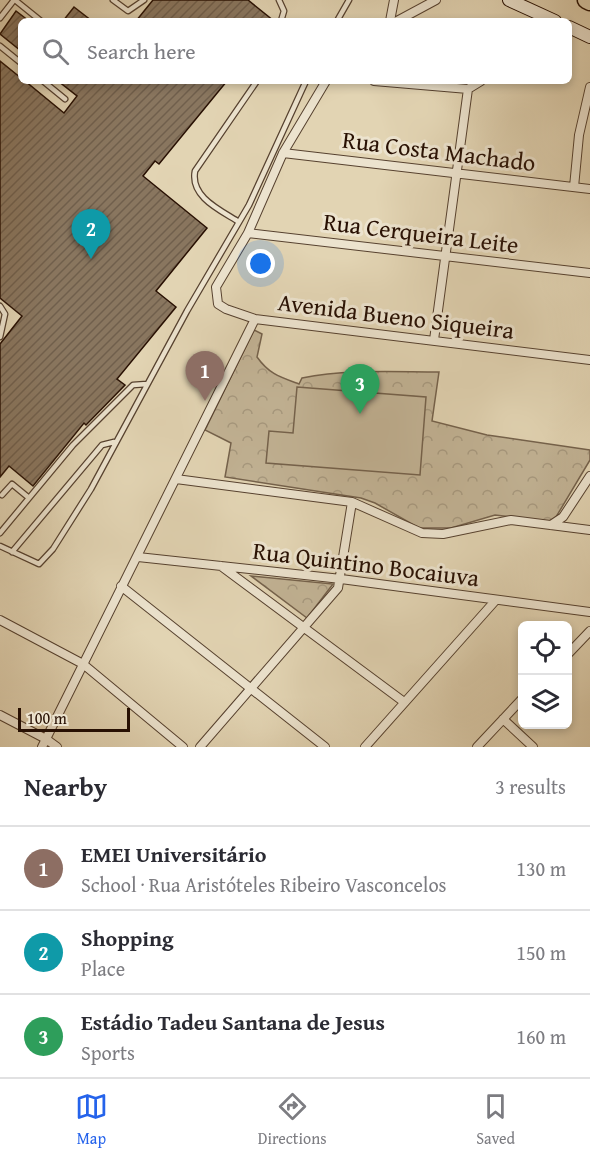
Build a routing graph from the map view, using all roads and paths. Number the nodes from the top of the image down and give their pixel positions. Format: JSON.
{"nodes":[{"id":1,"x":14,"y":0,"type":"edge"},
{"id":2,"x":113,"y":0,"type":"edge"},
{"id":3,"x":144,"y":0,"type":"edge"},
{"id":4,"x":279,"y":0,"type":"edge"},
{"id":5,"x":349,"y":0,"type":"edge"},
{"id":6,"x":394,"y":0,"type":"edge"},
{"id":7,"x":436,"y":0,"type":"edge"},
{"id":8,"x":509,"y":0,"type":"edge"},
{"id":9,"x":586,"y":0,"type":"edge"},
{"id":10,"x":590,"y":2,"type":"edge"},
{"id":11,"x":0,"y":18,"type":"edge"},
{"id":12,"x":37,"y":18,"type":"edge"},
{"id":13,"x":282,"y":18,"type":"edge"},
{"id":14,"x":340,"y":18,"type":"edge"},
{"id":15,"x":391,"y":18,"type":"edge"},
{"id":16,"x":403,"y":18,"type":"edge"},
{"id":17,"x":548,"y":18,"type":"edge"},
{"id":18,"x":572,"y":29,"type":"edge"},
{"id":19,"x":590,"y":37,"type":"edge"},
{"id":20,"x":0,"y":46,"type":"edge"},
{"id":21,"x":18,"y":61,"type":"edge"},
{"id":22,"x":47,"y":84,"type":"edge"},
{"id":23,"x":254,"y":84,"type":"edge"},
{"id":24,"x":305,"y":84,"type":"edge"},
{"id":25,"x":323,"y":84,"type":"edge"},
{"id":26,"x":409,"y":84,"type":"edge"},
{"id":27,"x":476,"y":84,"type":"edge"},
{"id":28,"x":590,"y":87,"type":"edge"},
{"id":29,"x":468,"y":89,"type":"junction"},
{"id":30,"x":65,"y":99,"type":"dead end"},
{"id":31,"x":284,"y":153,"type":"junction"},
{"id":32,"x":455,"y":173,"type":"junction"},
{"id":33,"x":573,"y":187,"type":"junction"},
{"id":34,"x":590,"y":189,"type":"edge"},
{"id":35,"x":239,"y":222,"type":"junction"},
{"id":36,"x":248,"y":233,"type":"junction"},
{"id":37,"x":445,"y":255,"type":"junction"},
{"id":38,"x":590,"y":273,"type":"edge"},
{"id":39,"x":0,"y":306,"type":"edge"},
{"id":40,"x":255,"y":319,"type":"junction"},
{"id":41,"x":0,"y":337,"type":"edge"},
{"id":42,"x":434,"y":340,"type":"junction"},
{"id":43,"x":588,"y":361,"type":"edge"},
{"id":44,"x":147,"y":384,"type":"junction"},
{"id":45,"x":114,"y":442,"type":"junction"},
{"id":46,"x":590,"y":476,"type":"edge"},
{"id":47,"x":176,"y":479,"type":"junction"},
{"id":48,"x":2,"y":495,"type":"dead end"},
{"id":49,"x":29,"y":498,"type":"junction"},
{"id":50,"x":352,"y":502,"type":"junction"},
{"id":51,"x":551,"y":525,"type":"junction"},
{"id":52,"x":590,"y":530,"type":"edge"},
{"id":53,"x":0,"y":533,"type":"edge"},
{"id":54,"x":0,"y":546,"type":"edge"},
{"id":55,"x":12,"y":552,"type":"junction"},
{"id":56,"x":138,"y":557,"type":"junction"},
{"id":57,"x":218,"y":565,"type":"junction"},
{"id":58,"x":341,"y":579,"type":"junction"},
{"id":59,"x":121,"y":586,"type":"junction"},
{"id":60,"x":495,"y":601,"type":"junction"},
{"id":61,"x":590,"y":612,"type":"edge"},
{"id":62,"x":0,"y":620,"type":"edge"},
{"id":63,"x":306,"y":627,"type":"junction"},
{"id":64,"x":590,"y":631,"type":"edge"},
{"id":65,"x":572,"y":649,"type":"edge"},
{"id":66,"x":83,"y":664,"type":"junction"},
{"id":67,"x":250,"y":688,"type":"junction"},
{"id":68,"x":404,"y":702,"type":"junction"},
{"id":69,"x":518,"y":703,"type":"edge"},
{"id":70,"x":0,"y":715,"type":"edge"},
{"id":71,"x":503,"y":719,"type":"junction"},
{"id":72,"x":44,"y":743,"type":"edge"},
{"id":73,"x":57,"y":747,"type":"edge"},
{"id":74,"x":183,"y":747,"type":"edge"},
{"id":75,"x":200,"y":747,"type":"edge"},
{"id":76,"x":325,"y":747,"type":"edge"},
{"id":77,"x":366,"y":747,"type":"edge"},
{"id":78,"x":477,"y":747,"type":"edge"},
{"id":79,"x":533,"y":747,"type":"edge"}],
"edges":[{"from":1,"to":11,"type":"lane"},
{"from":1,"to":12,"type":"lane"},
{"from":2,"to":3,"type":"lane"},
{"from":4,"to":13,"type":"lane"},
{"from":5,"to":14,"type":"lane"},
{"from":6,"to":15,"type":"street"},
{"from":7,"to":16,"type":"street"},
{"from":8,"to":17,"type":"main road"},
{"from":9,"to":10,"type":"highway"},
{"from":18,"to":19,"type":"main road"},
{"from":20,"to":21,"type":"lane"},
{"from":22,"to":30,"type":"lane"},
{"from":23,"to":35,"type":"lane"},
{"from":24,"to":35,"type":"lane"},
{"from":25,"to":31,"type":"street"},
{"from":26,"to":29,"type":"street"},
{"from":27,"to":29,"type":"street"},
{"from":28,"to":33,"type":"street"},
{"from":29,"to":32,"type":"street"},
{"from":31,"to":32,"type":"street","name":"Rua Costa Machado"},
{"from":31,"to":36,"type":"street"},
{"from":32,"to":33,"type":"street","name":"Rua Costa Machado"},
{"from":32,"to":37,"type":"street"},
{"from":33,"to":34,"type":"street","name":"Rua Costa Machado"},
{"from":35,"to":44,"type":"lane"},
{"from":36,"to":37,"type":"street","name":"Rua Cerqueira Leite"},
{"from":36,"to":40,"type":"street","name":"Avenida Bueno Siqueira"},
{"from":37,"to":38,"type":"street","name":"Rua Cerqueira Leite"},
{"from":37,"to":42,"type":"street"},
{"from":39,"to":41,"type":"lane"},
{"from":40,"to":42,"type":"street","name":"Avenida Bueno Siqueira"},
{"from":40,"to":47,"type":"street"},
{"from":42,"to":43,"type":"street","name":"Avenida Bueno Siqueira"},
{"from":44,"to":45,"type":"lane"},
{"from":44,"to":49,"type":"lane"},
{"from":45,"to":55,"type":"lane"},
{"from":45,"to":55,"type":"lane"},
{"from":46,"to":51,"type":"street"},
{"from":47,"to":50,"type":"street"},
{"from":47,"to":56,"type":"street"},
{"from":48,"to":49,"type":"lane"},
{"from":49,"to":53,"type":"lane"},
{"from":50,"to":51,"type":"street"},
{"from":50,"to":58,"type":"street"},
{"from":51,"to":52,"type":"street"},
{"from":54,"to":55,"type":"lane"},
{"from":56,"to":57,"type":"street","name":"Rua Quintino Bocaiuva"},
{"from":56,"to":59,"type":"street"},
{"from":57,"to":58,"type":"street","name":"Rua Quintino Bocaiuva"},
{"from":57,"to":63,"type":"street"},
{"from":58,"to":60,"type":"street","name":"Rua Quintino Bocaiuva"},
{"from":58,"to":63,"type":"street"},
{"from":59,"to":66,"type":"street"},
{"from":59,"to":67,"type":"street"},
{"from":60,"to":61,"type":"street","name":"Rua Quintino Bocaiuva"},
{"from":60,"to":68,"type":"street"},
{"from":62,"to":66,"type":"street"},
{"from":63,"to":67,"type":"street"},
{"from":63,"to":68,"type":"street"},
{"from":64,"to":65,"type":"street"},
{"from":66,"to":72,"type":"street"},
{"from":66,"to":74,"type":"street"},
{"from":67,"to":75,"type":"street"},
{"from":67,"to":76,"type":"street"},
{"from":68,"to":77,"type":"street"},
{"from":69,"to":71,"type":"street"},
{"from":70,"to":72,"type":"street"},
{"from":71,"to":78,"type":"street"},
{"from":71,"to":79,"type":"street"},
{"from":72,"to":73,"type":"street"}]}
